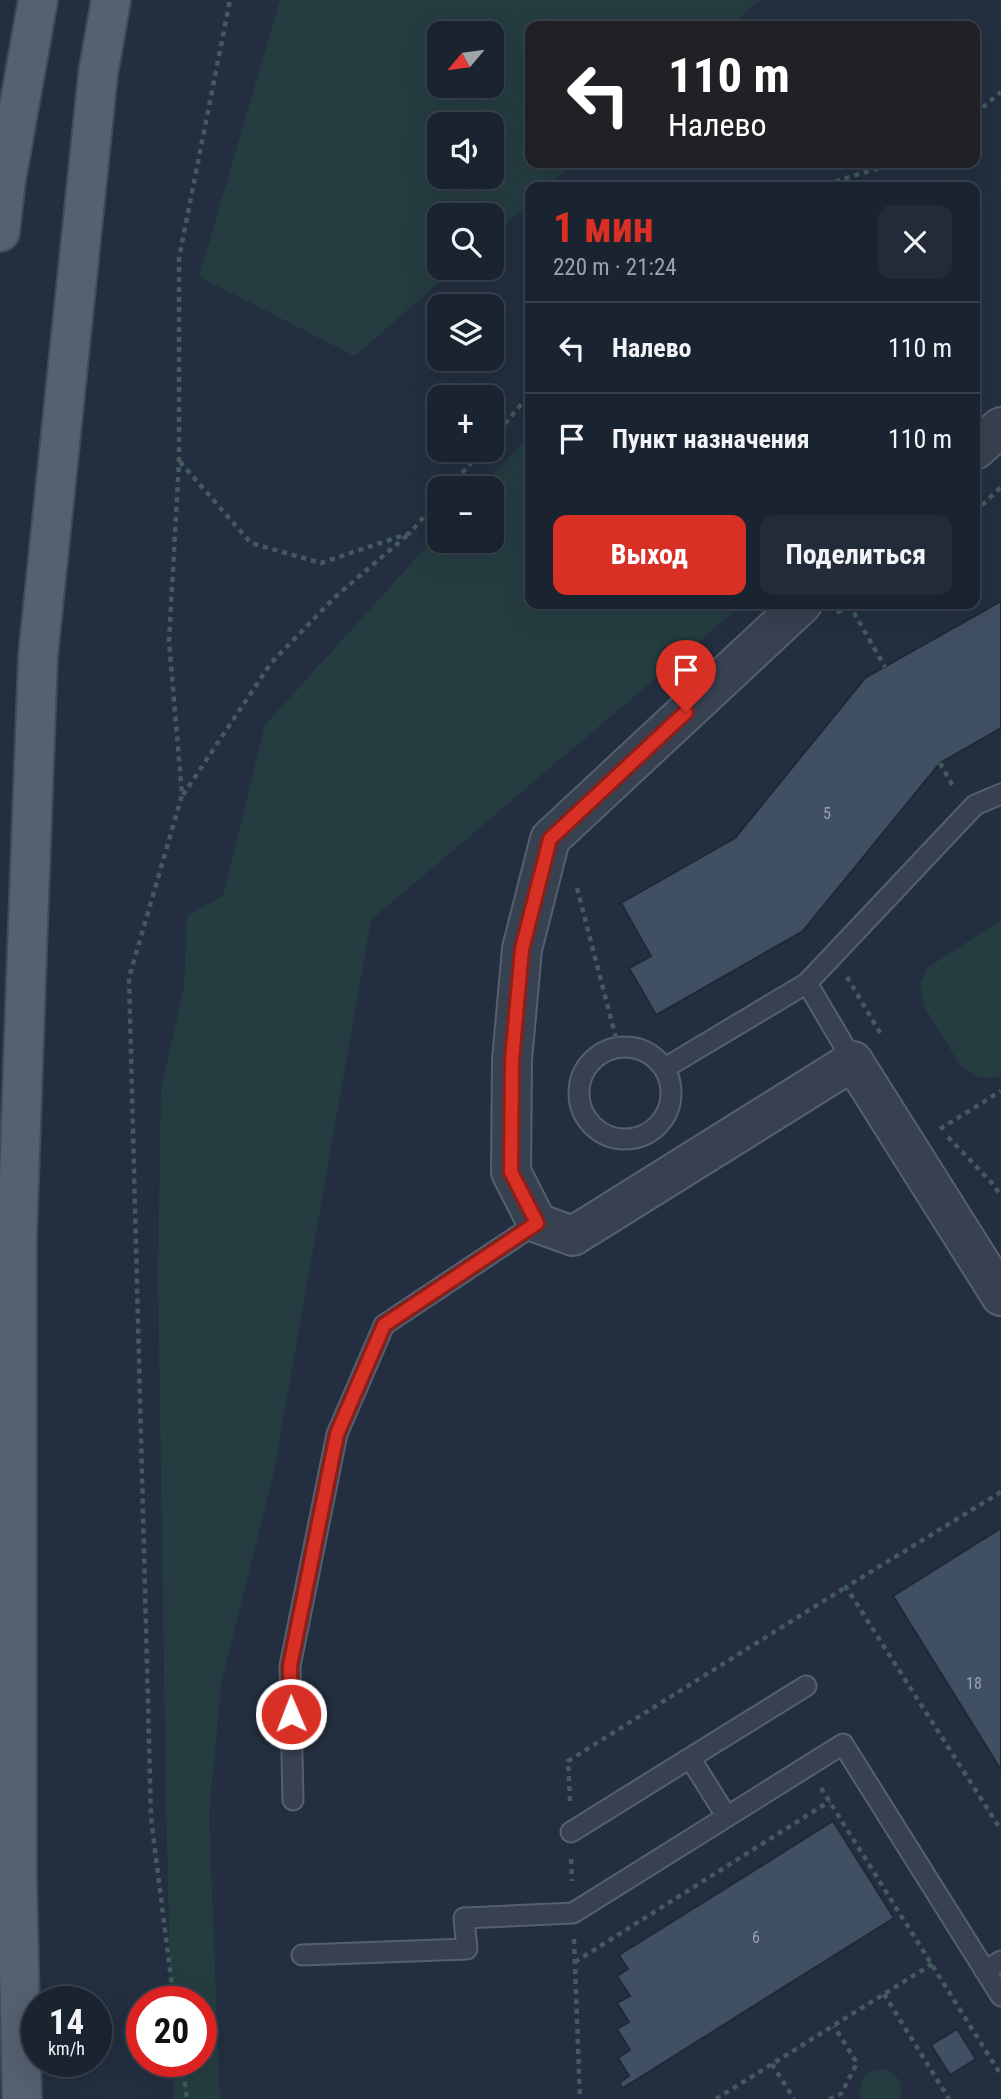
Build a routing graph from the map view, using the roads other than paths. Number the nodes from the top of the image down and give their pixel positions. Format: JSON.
{"nodes":[{"id":1,"x":38,"y":0,"type":"edge"},
{"id":2,"x":111,"y":0,"type":"edge"},
{"id":3,"x":0,"y":232,"type":"edge"},
{"id":4,"x":1001,"y":427,"type":"edge"},
{"id":5,"x":980,"y":446,"type":"edge"},
{"id":6,"x":816,"y":610,"type":"edge"},
{"id":7,"x":1001,"y":794,"type":"edge"},
{"id":8,"x":807,"y":983,"type":"junction"},
{"id":9,"x":853,"y":1061,"type":"junction"},
{"id":10,"x":665,"y":1068,"type":"junction"},
{"id":11,"x":537,"y":1223,"type":"junction"},
{"id":12,"x":1001,"y":1296,"type":"edge"},
{"id":13,"x":806,"y":1686,"type":"dead end"},
{"id":14,"x":690,"y":1758,"type":"junction"},
{"id":15,"x":293,"y":1800,"type":"dead end"},
{"id":16,"x":727,"y":1817,"type":"junction"},
{"id":17,"x":571,"y":1832,"type":"dead end"},
{"id":18,"x":302,"y":1955,"type":"dead end"},
{"id":19,"x":993,"y":1966,"type":"edge"},
{"id":20,"x":1001,"y":1996,"type":"edge"},
{"id":21,"x":22,"y":2099,"type":"edge"}],
"edges":[{"from":1,"to":3,"type":"main road"},
{"from":2,"to":21,"type":"main road"},
{"from":4,"to":5,"type":"street"},
{"from":6,"to":11,"type":"street"},
{"from":7,"to":8,"type":"lane"},
{"from":8,"to":9,"type":"lane"},
{"from":8,"to":10,"type":"lane"},
{"from":9,"to":11,"type":"street"},
{"from":9,"to":12,"type":"street"},
{"from":10,"to":10,"type":"lane"},
{"from":11,"to":15,"type":"lane"},
{"from":13,"to":14,"type":"lane"},
{"from":14,"to":16,"type":"lane"},
{"from":14,"to":17,"type":"lane"},
{"from":16,"to":18,"type":"lane"},
{"from":16,"to":19,"type":"lane"},
{"from":19,"to":20,"type":"lane"}]}
